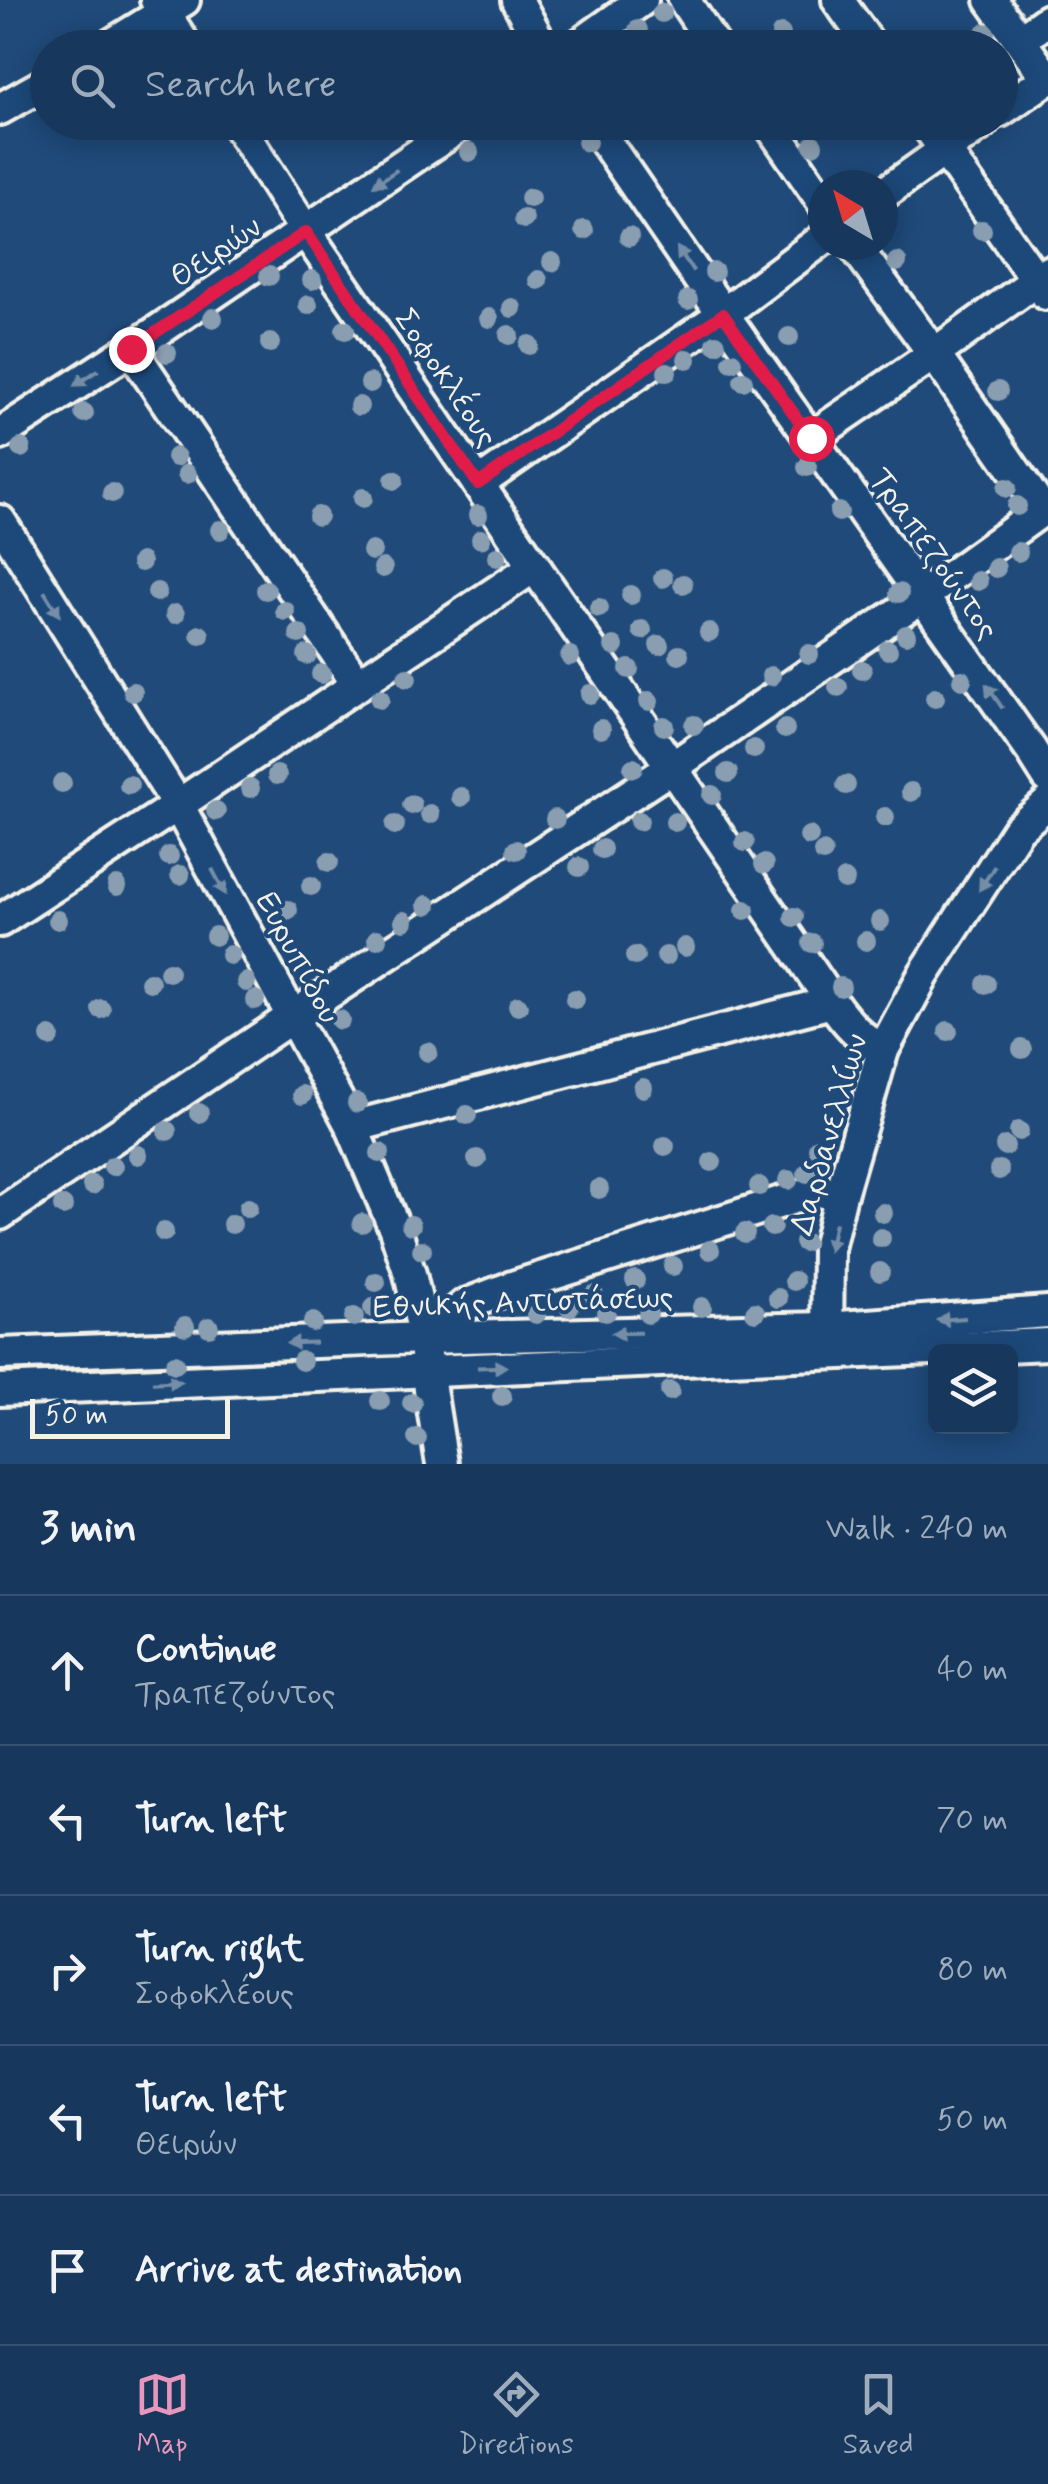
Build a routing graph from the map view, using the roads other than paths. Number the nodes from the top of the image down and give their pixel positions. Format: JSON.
{"nodes":[{"id":1,"x":517,"y":0,"type":"edge"},
{"id":2,"x":642,"y":0,"type":"edge"},
{"id":3,"x":684,"y":0,"type":"edge"},
{"id":4,"x":838,"y":0,"type":"edge"},
{"id":5,"x":991,"y":0,"type":"edge"},
{"id":6,"x":168,"y":4,"type":"edge"},
{"id":7,"x":1048,"y":20,"type":"edge"},
{"id":8,"x":131,"y":30,"type":"edge"},
{"id":9,"x":179,"y":30,"type":"edge"},
{"id":10,"x":534,"y":30,"type":"edge"},
{"id":11,"x":600,"y":30,"type":"edge"},
{"id":12,"x":704,"y":30,"type":"edge"},
{"id":13,"x":859,"y":30,"type":"edge"},
{"id":14,"x":1013,"y":30,"type":"edge"},
{"id":15,"x":1018,"y":37,"type":"edge"},
{"id":16,"x":1020,"y":40,"type":"junction"},
{"id":17,"x":1048,"y":79,"type":"edge"},
{"id":18,"x":30,"y":92,"type":"edge"},
{"id":19,"x":1018,"y":99,"type":"edge"},
{"id":20,"x":0,"y":110,"type":"edge"},
{"id":21,"x":247,"y":140,"type":"edge"},
{"id":22,"x":440,"y":140,"type":"edge"},
{"id":23,"x":604,"y":140,"type":"edge"},
{"id":24,"x":780,"y":140,"type":"edge"},
{"id":25,"x":937,"y":140,"type":"edge"},
{"id":26,"x":958,"y":140,"type":"edge"},
{"id":27,"x":944,"y":150,"type":"junction"},
{"id":28,"x":808,"y":180,"type":"edge"},
{"id":29,"x":898,"y":183,"type":"edge"},
{"id":30,"x":306,"y":232,"type":"junction"},
{"id":31,"x":808,"y":250,"type":"edge"},
{"id":32,"x":865,"y":260,"type":"edge"},
{"id":33,"x":1044,"y":283,"type":"edge"},
{"id":34,"x":723,"y":314,"type":"junction"},
{"id":35,"x":131,"y":349,"type":"junction"},
{"id":36,"x":934,"y":354,"type":"junction"},
{"id":37,"x":0,"y":434,"type":"edge"},
{"id":38,"x":811,"y":438,"type":"junction"},
{"id":39,"x":478,"y":484,"type":"junction"},
{"id":40,"x":1045,"y":508,"type":"edge"},
{"id":41,"x":0,"y":521,"type":"edge"},
{"id":42,"x":534,"y":566,"type":"junction"},
{"id":43,"x":923,"y":596,"type":"junction"},
{"id":44,"x":358,"y":686,"type":"junction"},
{"id":45,"x":672,"y":768,"type":"junction"},
{"id":46,"x":1048,"y":777,"type":"edge"},
{"id":47,"x":1048,"y":803,"type":"edge"},
{"id":48,"x":178,"y":805,"type":"junction"},
{"id":49,"x":0,"y":921,"type":"edge"},
{"id":50,"x":832,"y":1002,"type":"junction"},
{"id":51,"x":292,"y":1018,"type":"junction"},
{"id":52,"x":883,"y":1050,"type":"junction"},
{"id":53,"x":352,"y":1127,"type":"junction"},
{"id":54,"x":842,"y":1194,"type":"junction"},
{"id":55,"x":0,"y":1214,"type":"edge"},
{"id":56,"x":1048,"y":1312,"type":"edge"},
{"id":57,"x":426,"y":1338,"type":"junction"},
{"id":58,"x":827,"y":1341,"type":"junction"},
{"id":59,"x":1048,"y":1344,"type":"edge"},
{"id":60,"x":0,"y":1354,"type":"edge"},
{"id":61,"x":428,"y":1370,"type":"junction"},
{"id":62,"x":0,"y":1390,"type":"edge"},
{"id":63,"x":442,"y":1464,"type":"edge"}],
"edges":[{"from":1,"to":10,"type":"street"},
{"from":2,"to":11,"type":"street"},
{"from":3,"to":12,"type":"street"},
{"from":4,"to":13,"type":"street"},
{"from":5,"to":14,"type":"street"},
{"from":6,"to":8,"type":"street"},
{"from":6,"to":9,"type":"street"},
{"from":7,"to":16,"type":"street"},
{"from":15,"to":16,"type":"street"},
{"from":16,"to":17,"type":"street"},
{"from":17,"to":19,"type":"street"},
{"from":18,"to":20,"type":"street"},
{"from":21,"to":30,"type":"street","name":"Σοφοκλέους"},
{"from":22,"to":30,"type":"street","name":"Θειρών","one_way":true},
{"from":34,"to":23,"type":"street","name":"Τραπεζούντος","one_way":true},
{"from":24,"to":28,"type":"street"},
{"from":25,"to":27,"type":"street"},
{"from":26,"to":27,"type":"street"},
{"from":27,"to":29,"type":"street"},
{"from":27,"to":33,"type":"street"},
{"from":30,"to":35,"type":"street","name":"Θειρών"},
{"from":30,"to":39,"type":"street","name":"Σοφοκλέους"},
{"from":31,"to":34,"type":"street"},
{"from":32,"to":36,"type":"street"},
{"from":33,"to":36,"type":"street"},
{"from":34,"to":38,"type":"street","name":"Τραπεζούντος"},
{"from":34,"to":39,"type":"street"},
{"from":35,"to":37,"type":"street","name":"Θειρών","one_way":true},
{"from":35,"to":44,"type":"street"},
{"from":36,"to":38,"type":"street"},
{"from":36,"to":40,"type":"street"},
{"from":38,"to":43,"type":"street","name":"Τραπεζούντος"},
{"from":39,"to":42,"type":"street","name":"Σοφοκλέους"},
{"from":40,"to":43,"type":"street"},
{"from":41,"to":48,"type":"street","name":"Ευρυπίδου","one_way":true},
{"from":42,"to":44,"type":"street"},
{"from":42,"to":45,"type":"street","name":"Σοφοκλέους"},
{"from":43,"to":45,"type":"street"},
{"from":46,"to":43,"type":"street","name":"Τραπεζούντος","one_way":true},
{"from":44,"to":48,"type":"street"},
{"from":45,"to":50,"type":"street","name":"Σοφοκλέους"},
{"from":45,"to":51,"type":"street"},
{"from":47,"to":52,"type":"street","name":"Δαρδανελλίων","one_way":true},
{"from":48,"to":49,"type":"street"},
{"from":48,"to":51,"type":"street","name":"Ευρυπίδου","one_way":true},
{"from":50,"to":52,"type":"street","name":"Σοφοκλέους"},
{"from":50,"to":53,"type":"street"},
{"from":51,"to":53,"type":"street","name":"Ευρυπίδου"},
{"from":51,"to":55,"type":"street"},
{"from":52,"to":54,"type":"street","name":"Δαρδανελλίων"},
{"from":53,"to":57,"type":"street","name":"Ευρυπίδου"},
{"from":54,"to":57,"type":"street"},
{"from":54,"to":58,"type":"street","name":"Δαρδανελλίων","one_way":true},
{"from":56,"to":58,"type":"street","name":"Εθνικής Αντιστάσεως","one_way":true},
{"from":58,"to":57,"type":"street","name":"Εθνικής Αντιστάσεως","one_way":true},
{"from":57,"to":60,"type":"street","name":"Εθνικής Αντιστάσεως","one_way":true},
{"from":57,"to":61,"type":"street","name":"Ευρυπίδου"},
{"from":58,"to":59,"type":"street","name":"Εθνικής Αντιστάσεως"},
{"from":61,"to":58,"type":"street","name":"Εθνικής Αντιστάσεως","one_way":true},
{"from":62,"to":61,"type":"street","name":"Εθνικής Αντιστάσεως","one_way":true},
{"from":61,"to":63,"type":"street","name":"Ευρυπίδου"}]}
